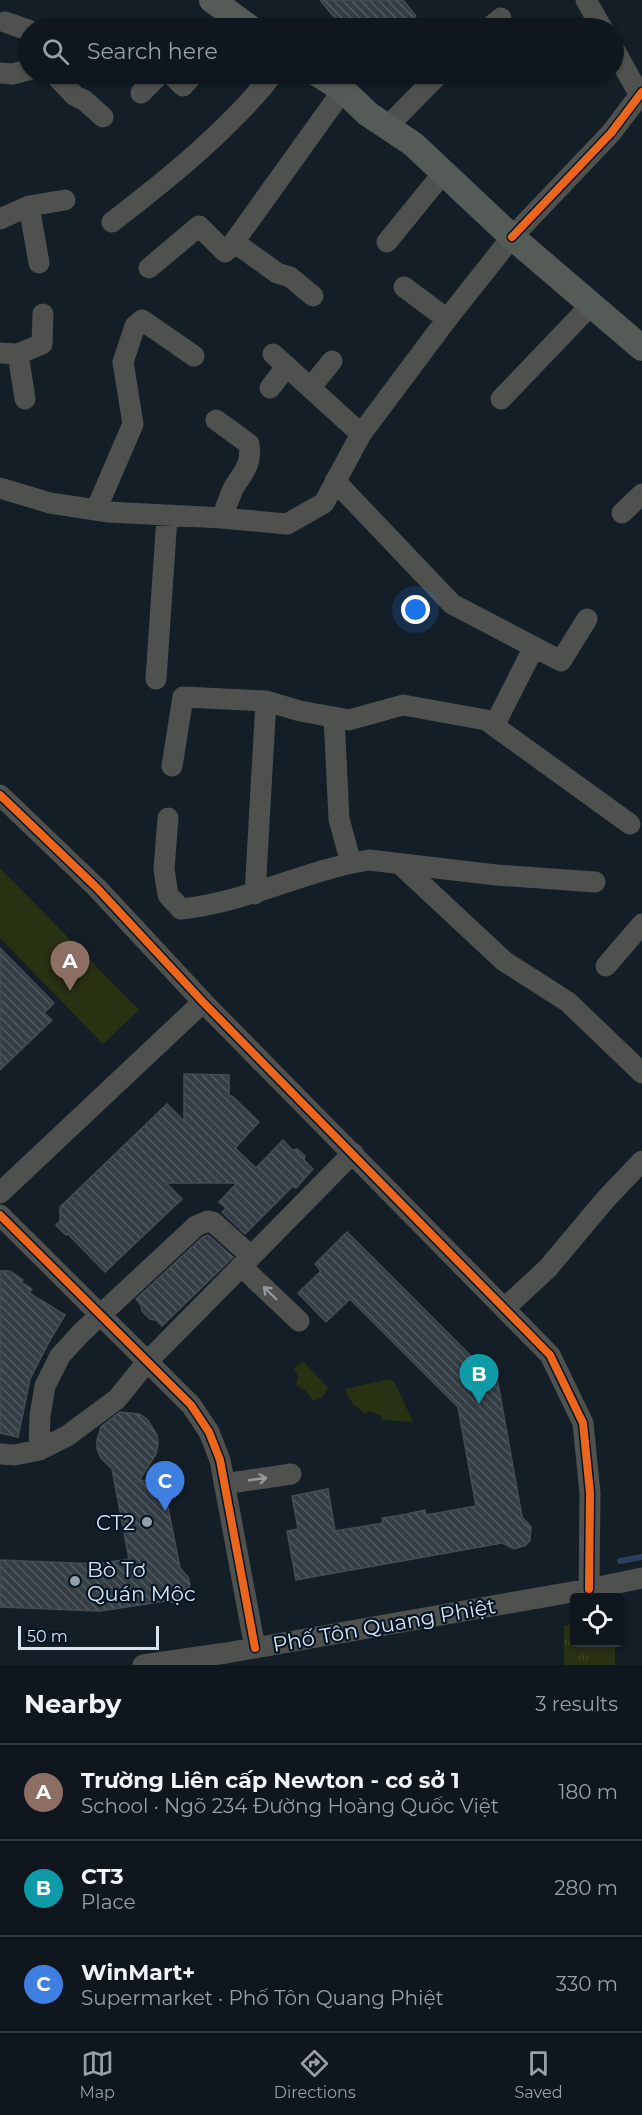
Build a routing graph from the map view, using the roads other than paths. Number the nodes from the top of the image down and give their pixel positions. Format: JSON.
{"nodes":[{"id":1,"x":212,"y":0,"type":"edge"},
{"id":2,"x":586,"y":0,"type":"edge"},
{"id":3,"x":232,"y":18,"type":"edge"},
{"id":4,"x":596,"y":18,"type":"edge"},
{"id":5,"x":5,"y":22,"type":"dead end"},
{"id":6,"x":18,"y":27,"type":"edge"},
{"id":7,"x":624,"y":65,"type":"edge"},
{"id":8,"x":18,"y":72,"type":"edge"},
{"id":9,"x":0,"y":73,"type":"edge"},
{"id":10,"x":64,"y":84,"type":"edge"},
{"id":11,"x":150,"y":84,"type":"edge"},
{"id":12,"x":265,"y":84,"type":"edge"},
{"id":13,"x":334,"y":84,"type":"edge"},
{"id":14,"x":429,"y":84,"type":"edge"},
{"id":15,"x":343,"y":90,"type":"junction"},
{"id":16,"x":141,"y":93,"type":"dead end"},
{"id":17,"x":641,"y":93,"type":"edge"},
{"id":18,"x":103,"y":117,"type":"dead end"},
{"id":19,"x":387,"y":127,"type":"junction"},
{"id":20,"x":443,"y":173,"type":"junction"},
{"id":21,"x":65,"y":200,"type":"dead end"},
{"id":22,"x":29,"y":206,"type":"junction"},
{"id":23,"x":0,"y":219,"type":"edge"},
{"id":24,"x":112,"y":222,"type":"dead end"},
{"id":25,"x":512,"y":237,"type":"junction"},
{"id":26,"x":234,"y":242,"type":"junction"},
{"id":27,"x":387,"y":242,"type":"dead end"},
{"id":28,"x":39,"y":263,"type":"dead end"},
{"id":29,"x":149,"y":268,"type":"dead end"},
{"id":30,"x":404,"y":287,"type":"dead end"},
{"id":31,"x":313,"y":296,"type":"dead end"},
{"id":32,"x":591,"y":305,"type":"junction"},
{"id":33,"x":43,"y":314,"type":"dead end"},
{"id":34,"x":447,"y":319,"type":"junction"},
{"id":35,"x":642,"y":348,"type":"edge"},
{"id":36,"x":9,"y":353,"type":"edge"},
{"id":37,"x":194,"y":356,"type":"dead end"},
{"id":38,"x":332,"y":362,"type":"dead end"},
{"id":39,"x":310,"y":387,"type":"junction"},
{"id":40,"x":270,"y":388,"type":"dead end"},
{"id":41,"x":25,"y":399,"type":"dead end"},
{"id":42,"x":501,"y":399,"type":"dead end"},
{"id":43,"x":216,"y":420,"type":"dead end"},
{"id":44,"x":361,"y":434,"type":"junction"},
{"id":45,"x":335,"y":481,"type":"junction"},
{"id":46,"x":0,"y":488,"type":"edge"},
{"id":47,"x":642,"y":494,"type":"edge"},
{"id":48,"x":96,"y":510,"type":"junction"},
{"id":49,"x":622,"y":513,"type":"dead end"},
{"id":50,"x":167,"y":517,"type":"junction"},
{"id":51,"x":222,"y":518,"type":"junction"},
{"id":52,"x":587,"y":619,"type":"dead end"},
{"id":53,"x":534,"y":647,"type":"junction"},
{"id":54,"x":156,"y":679,"type":"dead end"},
{"id":55,"x":266,"y":700,"type":"junction"},
{"id":56,"x":334,"y":717,"type":"junction"},
{"id":57,"x":494,"y":726,"type":"junction"},
{"id":58,"x":172,"y":766,"type":"dead end"},
{"id":59,"x":0,"y":795,"type":"edge"},
{"id":60,"x":168,"y":818,"type":"dead end"},
{"id":61,"x":630,"y":824,"type":"dead end"},
{"id":62,"x":351,"y":863,"type":"junction"},
{"id":63,"x":401,"y":865,"type":"junction"},
{"id":64,"x":595,"y":882,"type":"dead end"},
{"id":65,"x":255,"y":894,"type":"junction"},
{"id":66,"x":642,"y":924,"type":"edge"},
{"id":67,"x":606,"y":966,"type":"dead end"},
{"id":68,"x":203,"y":1002,"type":"junction"},
{"id":69,"x":642,"y":1073,"type":"edge"},
{"id":70,"x":353,"y":1153,"type":"junction"},
{"id":71,"x":642,"y":1161,"type":"edge"},
{"id":72,"x":0,"y":1193,"type":"edge"},
{"id":73,"x":0,"y":1215,"type":"edge"},
{"id":74,"x":246,"y":1261,"type":"junction"},
{"id":75,"x":505,"y":1308,"type":"junction"},
{"id":76,"x":102,"y":1315,"type":"junction"},
{"id":77,"x":299,"y":1321,"type":"dead end"},
{"id":78,"x":147,"y":1362,"type":"junction"},
{"id":79,"x":39,"y":1450,"type":"junction"},
{"id":80,"x":0,"y":1454,"type":"edge"},
{"id":81,"x":291,"y":1474,"type":"dead end"},
{"id":82,"x":224,"y":1484,"type":"junction"},
{"id":83,"x":642,"y":1578,"type":"edge"},
{"id":84,"x":589,"y":1589,"type":"junction"},
{"id":85,"x":255,"y":1648,"type":"junction"},
{"id":86,"x":226,"y":1659,"type":"edge"},
{"id":87,"x":143,"y":1665,"type":"edge"}],
"edges":[{"from":1,"to":3,"type":"main road"},
{"from":2,"to":4,"type":"street"},
{"from":5,"to":6,"type":"street"},
{"from":7,"to":17,"type":"street"},
{"from":8,"to":9,"type":"street"},
{"from":10,"to":18,"type":"street"},
{"from":11,"to":16,"type":"street"},
{"from":12,"to":24,"type":"street"},
{"from":13,"to":15,"type":"main road"},
{"from":14,"to":19,"type":"street"},
{"from":15,"to":19,"type":"main road"},
{"from":15,"to":26,"type":"street"},
{"from":17,"to":25,"type":"street"},
{"from":19,"to":20,"type":"main road"},
{"from":20,"to":25,"type":"main road"},
{"from":20,"to":27,"type":"street"},
{"from":21,"to":22,"type":"street"},
{"from":22,"to":23,"type":"street"},
{"from":22,"to":28,"type":"street"},
{"from":25,"to":32,"type":"main road"},
{"from":25,"to":34,"type":"street"},
{"from":26,"to":29,"type":"street"},
{"from":26,"to":31,"type":"street"},
{"from":30,"to":34,"type":"street"},
{"from":32,"to":35,"type":"main road"},
{"from":32,"to":42,"type":"street"},
{"from":33,"to":36,"type":"street"},
{"from":34,"to":44,"type":"street"},
{"from":36,"to":41,"type":"street"},
{"from":37,"to":48,"type":"street"},
{"from":38,"to":39,"type":"street"},
{"from":39,"to":40,"type":"street"},
{"from":39,"to":44,"type":"street"},
{"from":43,"to":51,"type":"street"},
{"from":44,"to":45,"type":"street"},
{"from":45,"to":51,"type":"street"},
{"from":45,"to":53,"type":"street"},
{"from":46,"to":48,"type":"street"},
{"from":47,"to":49,"type":"street"},
{"from":48,"to":50,"type":"street"},
{"from":50,"to":51,"type":"street"},
{"from":50,"to":54,"type":"street"},
{"from":52,"to":53,"type":"street"},
{"from":53,"to":57,"type":"street"},
{"from":55,"to":56,"type":"street"},
{"from":55,"to":58,"type":"street"},
{"from":55,"to":65,"type":"street"},
{"from":56,"to":57,"type":"street"},
{"from":56,"to":62,"type":"street"},
{"from":57,"to":61,"type":"street"},
{"from":59,"to":68,"type":"street"},
{"from":60,"to":65,"type":"street"},
{"from":62,"to":63,"type":"street"},
{"from":62,"to":65,"type":"street"},
{"from":63,"to":64,"type":"street"},
{"from":63,"to":69,"type":"street"},
{"from":66,"to":67,"type":"street"},
{"from":68,"to":70,"type":"street"},
{"from":68,"to":72,"type":"street"},
{"from":70,"to":74,"type":"street"},
{"from":70,"to":75,"type":"street"},
{"from":71,"to":75,"type":"street"},
{"from":73,"to":76,"type":"street"},
{"from":74,"to":76,"type":"street"},
{"from":77,"to":74,"type":"street","one_way":true},
{"from":74,"to":78,"type":"street"},
{"from":75,"to":84,"type":"street"},
{"from":76,"to":78,"type":"street"},
{"from":76,"to":79,"type":"street"},
{"from":78,"to":79,"type":"street"},
{"from":78,"to":82,"type":"street"},
{"from":79,"to":80,"type":"street"},
{"from":82,"to":81,"type":"street","one_way":true},
{"from":82,"to":85,"type":"street"},
{"from":83,"to":84,"type":"street","name":"Phố Tôn Quang Phiệt"},
{"from":84,"to":85,"type":"street","name":"Phố Tôn Quang Phiệt"},
{"from":85,"to":86,"type":"street","name":"Phố Tôn Quang Phiệt"},
{"from":86,"to":87,"type":"street","name":"Phố Tôn Quang Phiệt"}]}
